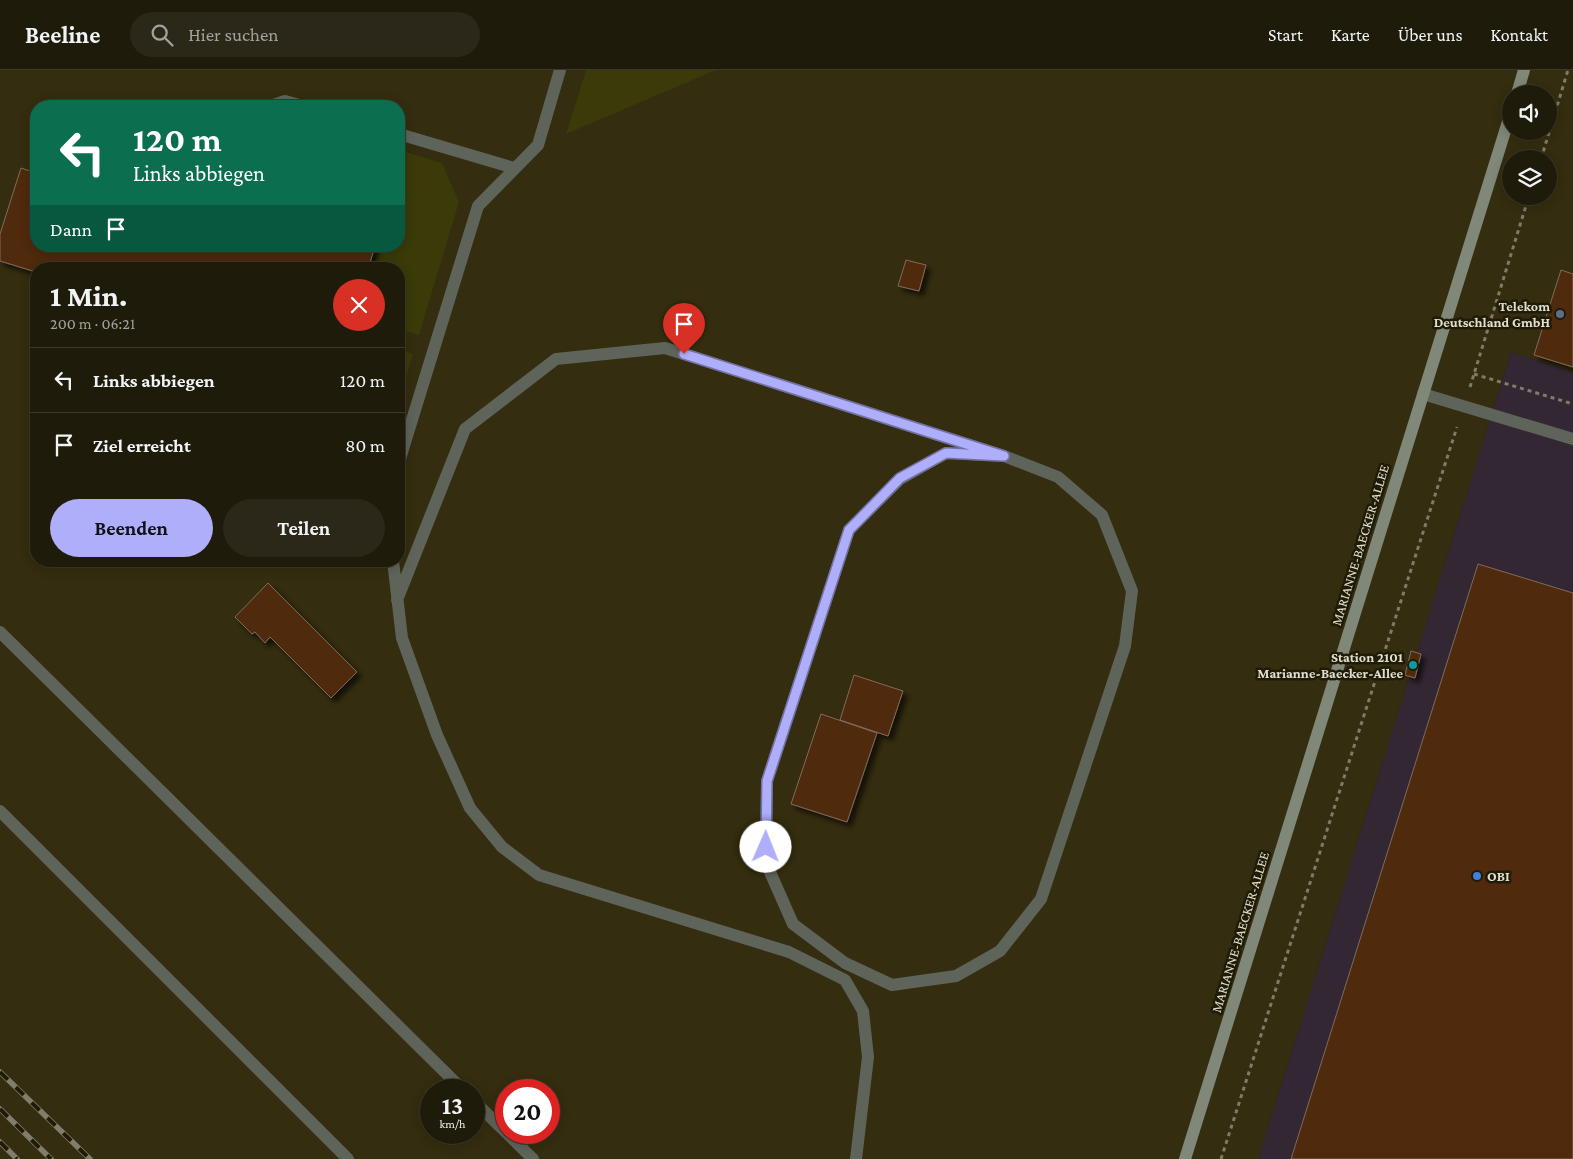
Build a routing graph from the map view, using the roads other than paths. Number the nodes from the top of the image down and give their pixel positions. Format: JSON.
{"nodes":[{"id":1,"x":560,"y":70,"type":"edge"},
{"id":2,"x":1524,"y":70,"type":"edge"},
{"id":3,"x":1520,"y":85,"type":"edge"},
{"id":4,"x":405,"y":136,"type":"edge"},
{"id":5,"x":1502,"y":140,"type":"edge"},
{"id":6,"x":514,"y":168,"type":"junction"},
{"id":7,"x":1423,"y":394,"type":"junction"},
{"id":8,"x":1573,"y":440,"type":"edge"},
{"id":9,"x":405,"y":443,"type":"edge"},
{"id":10,"x":1004,"y":456,"type":"junction"},
{"id":11,"x":394,"y":567,"type":"edge"},
{"id":12,"x":397,"y":600,"type":"junction"},
{"id":13,"x":0,"y":632,"type":"edge"},
{"id":14,"x":0,"y":811,"type":"edge"},
{"id":15,"x":452,"y":1079,"type":"edge"},
{"id":16,"x":485,"y":1111,"type":"edge"},
{"id":17,"x":348,"y":1159,"type":"edge"},
{"id":18,"x":533,"y":1159,"type":"edge"},
{"id":19,"x":856,"y":1159,"type":"edge"},
{"id":20,"x":1185,"y":1159,"type":"edge"}],
"edges":[{"from":1,"to":6,"type":"street"},
{"from":2,"to":3,"type":"street"},
{"from":4,"to":6,"type":"street"},
{"from":5,"to":7,"type":"street","name":"MARIANNE-BAECKER-ALLEE"},
{"from":6,"to":9,"type":"street"},
{"from":7,"to":8,"type":"street"},
{"from":7,"to":20,"type":"street","name":"MARIANNE-BAECKER-ALLEE"},
{"from":10,"to":10,"type":"street"},
{"from":10,"to":12,"type":"street"},
{"from":11,"to":12,"type":"street"},
{"from":12,"to":19,"type":"street"},
{"from":13,"to":15,"type":"street"},
{"from":14,"to":17,"type":"street"},
{"from":16,"to":18,"type":"street"}]}
